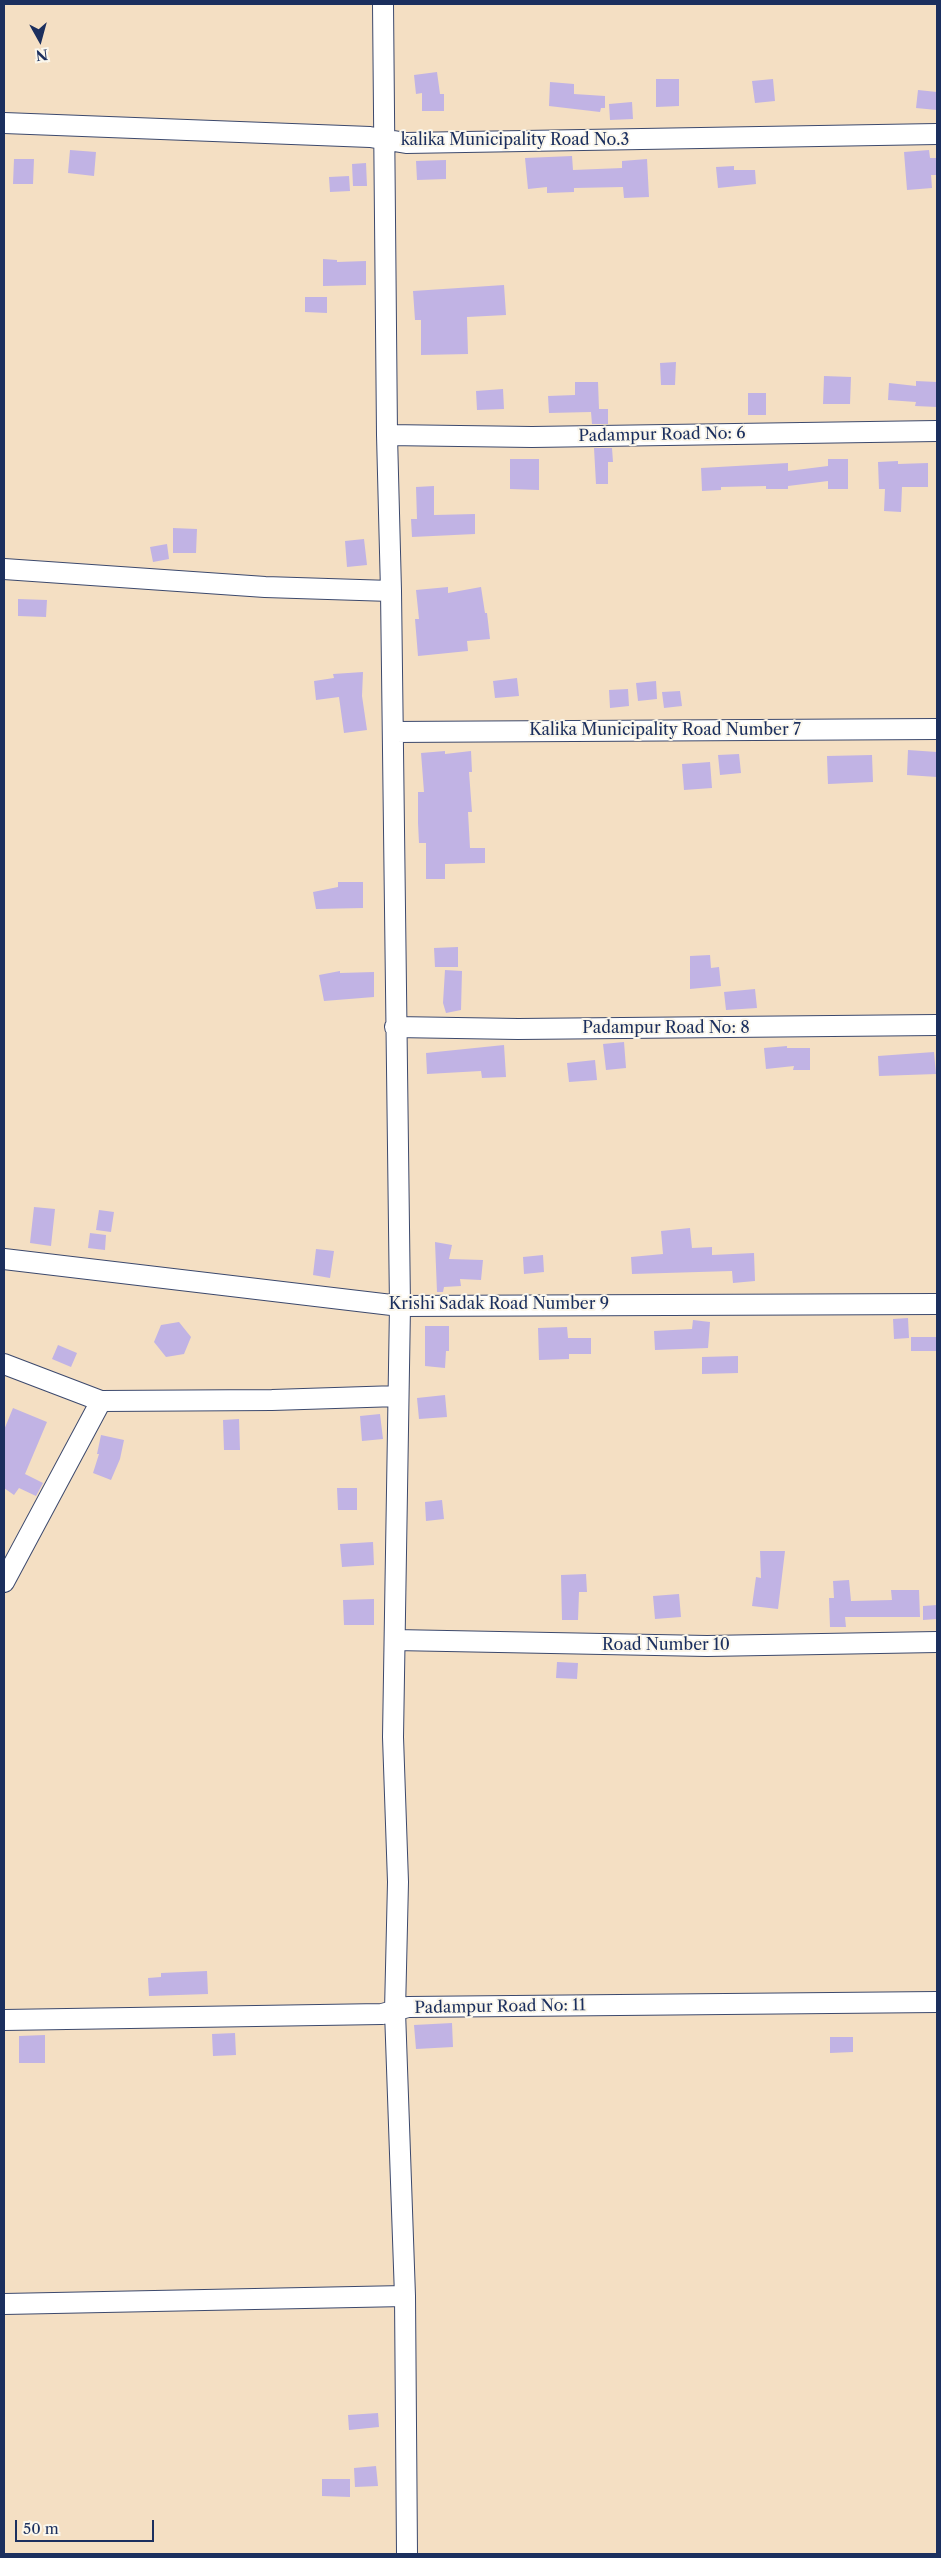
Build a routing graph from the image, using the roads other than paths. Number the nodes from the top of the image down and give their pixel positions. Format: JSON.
{"nodes":[{"id":1,"x":383,"y":4,"type":"edge"},
{"id":2,"x":4,"y":123,"type":"edge"},
{"id":3,"x":937,"y":134,"type":"edge"},
{"id":4,"x":385,"y":139,"type":"junction"},
{"id":5,"x":937,"y":431,"type":"edge"},
{"id":6,"x":387,"y":435,"type":"junction"},
{"id":7,"x":4,"y":569,"type":"edge"},
{"id":8,"x":391,"y":591,"type":"junction"},
{"id":9,"x":937,"y":729,"type":"edge"},
{"id":10,"x":393,"y":732,"type":"junction"},
{"id":11,"x":937,"y":1025,"type":"edge"},
{"id":12,"x":395,"y":1027,"type":"junction"},
{"id":13,"x":4,"y":1258,"type":"edge"},
{"id":14,"x":937,"y":1304,"type":"edge"},
{"id":15,"x":400,"y":1306,"type":"junction"},
{"id":16,"x":4,"y":1364,"type":"edge"},
{"id":17,"x":398,"y":1396,"type":"junction"},
{"id":18,"x":101,"y":1401,"type":"junction"},
{"id":19,"x":4,"y":1582,"type":"edge"},
{"id":20,"x":396,"y":1640,"type":"junction"},
{"id":21,"x":937,"y":1642,"type":"edge"},
{"id":22,"x":937,"y":2002,"type":"edge"},
{"id":23,"x":395,"y":2011,"type":"junction"},
{"id":24,"x":4,"y":2020,"type":"edge"},
{"id":25,"x":405,"y":2296,"type":"junction"},
{"id":26,"x":4,"y":2304,"type":"edge"},
{"id":27,"x":407,"y":2554,"type":"edge"}],
"edges":[{"from":1,"to":4,"type":"street"},
{"from":2,"to":4,"type":"street","name":"kalika Municipality Road No.3"},
{"from":3,"to":4,"type":"street","name":"kalika Municipality Road No.3"},
{"from":4,"to":6,"type":"street"},
{"from":5,"to":6,"type":"street","name":"Padampur Road No: 6"},
{"from":6,"to":8,"type":"street"},
{"from":7,"to":8,"type":"street"},
{"from":8,"to":10,"type":"street"},
{"from":9,"to":10,"type":"street","name":"Kalika Municipality Road Number 7"},
{"from":10,"to":12,"type":"street"},
{"from":11,"to":12,"type":"street","name":"Padampur Road No: 8"},
{"from":12,"to":15,"type":"street"},
{"from":13,"to":15,"type":"street","name":"Krishi Sadak Road Number 9"},
{"from":14,"to":15,"type":"street","name":"Krishi Sadak Road Number 9"},
{"from":15,"to":17,"type":"street"},
{"from":16,"to":18,"type":"street"},
{"from":17,"to":18,"type":"street"},
{"from":17,"to":20,"type":"street"},
{"from":18,"to":19,"type":"street"},
{"from":20,"to":21,"type":"street","name":"Road Number 10"},
{"from":20,"to":23,"type":"street"},
{"from":22,"to":23,"type":"street","name":"Padampur Road No: 11"},
{"from":23,"to":24,"type":"street","name":"Padampur Road No: 11"},
{"from":23,"to":25,"type":"street"},
{"from":25,"to":26,"type":"street"},
{"from":25,"to":27,"type":"street"}]}
